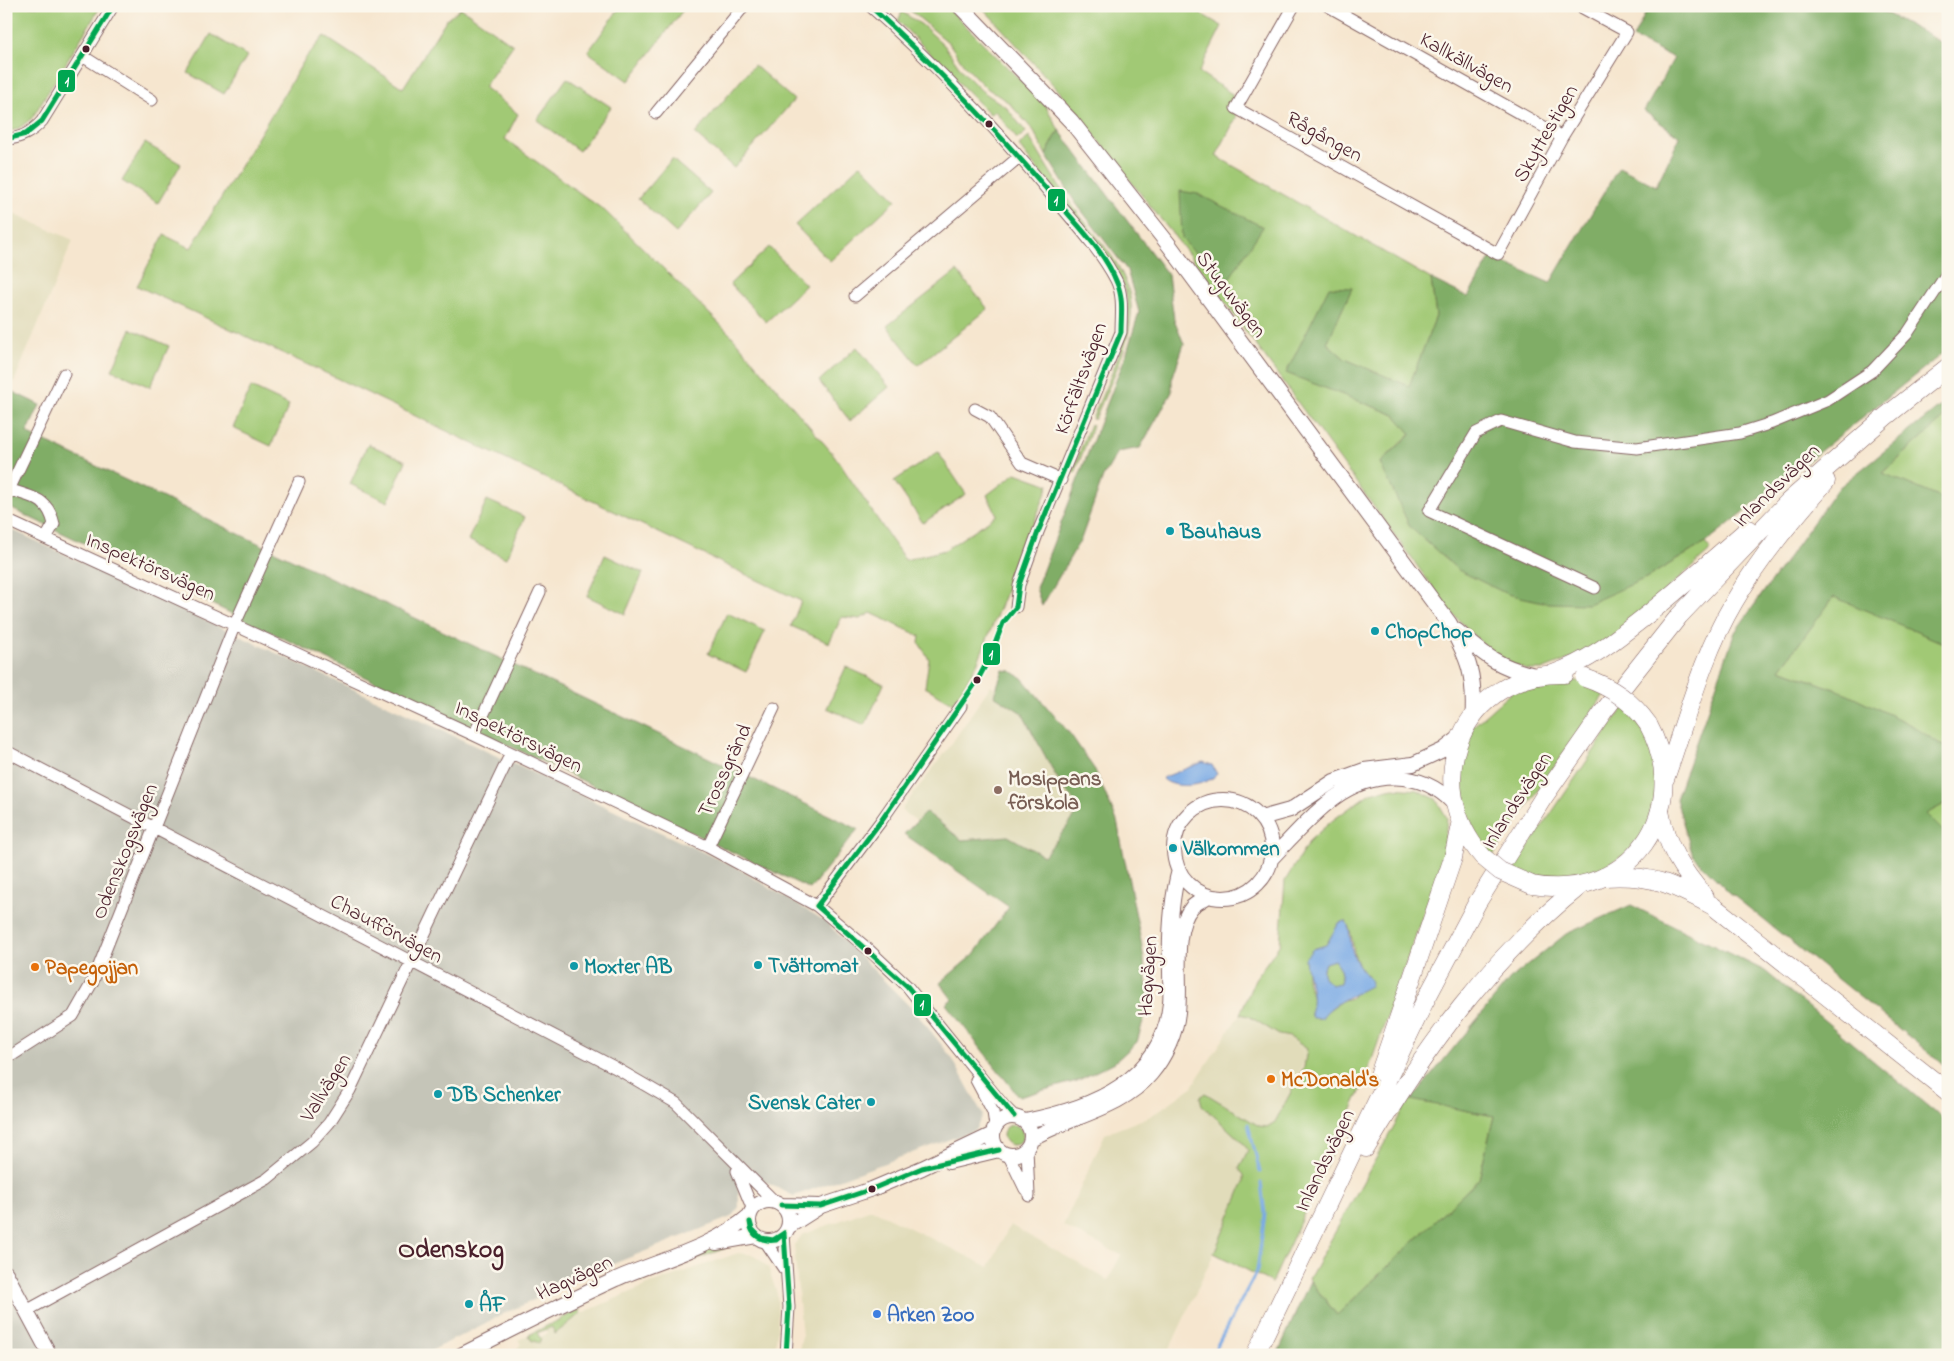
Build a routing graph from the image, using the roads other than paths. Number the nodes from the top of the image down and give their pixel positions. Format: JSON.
{"nodes":[{"id":1,"x":113,"y":6,"type":"edge"},
{"id":2,"x":744,"y":6,"type":"edge"},
{"id":3,"x":870,"y":6,"type":"edge"},
{"id":4,"x":960,"y":6,"type":"edge"},
{"id":5,"x":1294,"y":6,"type":"edge"},
{"id":6,"x":1328,"y":6,"type":"edge"},
{"id":7,"x":1579,"y":6,"type":"edge"},
{"id":8,"x":84,"y":57,"type":"junction"},
{"id":9,"x":152,"y":100,"type":"dead end"},
{"id":10,"x":656,"y":113,"type":"dead end"},
{"id":11,"x":1562,"y":137,"type":"junction"},
{"id":12,"x":6,"y":139,"type":"edge"},
{"id":13,"x":1019,"y":158,"type":"junction"},
{"id":14,"x":1498,"y":254,"type":"joint"},
{"id":15,"x":1948,"y":272,"type":"edge"},
{"id":16,"x":855,"y":296,"type":"dead end"},
{"id":17,"x":1948,"y":367,"type":"edge"},
{"id":18,"x":64,"y":374,"type":"dead end"},
{"id":19,"x":1948,"y":380,"type":"edge"},
{"id":20,"x":975,"y":409,"type":"dead end"},
{"id":21,"x":1849,"y":447,"type":"junction"},
{"id":22,"x":1837,"y":469,"type":"junction"},
{"id":23,"x":1061,"y":480,"type":"junction"},
{"id":24,"x":300,"y":482,"type":"dead end"},
{"id":25,"x":7,"y":491,"type":"edge"},
{"id":26,"x":6,"y":520,"type":"edge"},
{"id":27,"x":46,"y":538,"type":"junction"},
{"id":28,"x":1595,"y":588,"type":"dead end"},
{"id":29,"x":540,"y":592,"type":"dead end"},
{"id":30,"x":1016,"y":607,"type":"dead end"},
{"id":31,"x":235,"y":624,"type":"junction"},
{"id":32,"x":1449,"y":624,"type":"junction"},
{"id":33,"x":1545,"y":675,"type":"junction"},
{"id":34,"x":961,"y":706,"type":"dead end"},
{"id":35,"x":774,"y":708,"type":"dead end"},
{"id":36,"x":1472,"y":716,"type":"junction"},
{"id":37,"x":474,"y":735,"type":"junction"},
{"id":38,"x":1460,"y":737,"type":"junction"},
{"id":39,"x":6,"y":751,"type":"edge"},
{"id":40,"x":511,"y":753,"type":"junction"},
{"id":41,"x":1664,"y":779,"type":"junction"},
{"id":42,"x":1453,"y":803,"type":"junction"},
{"id":43,"x":1660,"y":811,"type":"junction"},
{"id":44,"x":1260,"y":818,"type":"junction"},
{"id":45,"x":1460,"y":825,"type":"junction"},
{"id":46,"x":153,"y":829,"type":"junction"},
{"id":47,"x":708,"y":847,"type":"junction"},
{"id":48,"x":1271,"y":859,"type":"junction"},
{"id":49,"x":1179,"y":870,"type":"junction"},
{"id":50,"x":1604,"y":877,"type":"junction"},
{"id":51,"x":1581,"y":885,"type":"junction"},
{"id":52,"x":1208,"y":896,"type":"junction"},
{"id":53,"x":817,"y":906,"type":"junction"},
{"id":54,"x":1713,"y":906,"type":"junction"},
{"id":55,"x":410,"y":961,"type":"junction"},
{"id":56,"x":6,"y":1059,"type":"edge"},
{"id":57,"x":965,"y":1059,"type":"junction"},
{"id":58,"x":1948,"y":1092,"type":"edge"},
{"id":59,"x":1020,"y":1119,"type":"junction"},
{"id":60,"x":994,"y":1130,"type":"junction"},
{"id":61,"x":1029,"y":1144,"type":"junction"},
{"id":62,"x":1004,"y":1152,"type":"junction"},
{"id":63,"x":733,"y":1162,"type":"junction"},
{"id":64,"x":1352,"y":1162,"type":"junction"},
{"id":65,"x":922,"y":1168,"type":"junction"},
{"id":66,"x":778,"y":1204,"type":"junction"},
{"id":67,"x":821,"y":1206,"type":"junction"},
{"id":68,"x":752,"y":1213,"type":"junction"},
{"id":69,"x":786,"y":1231,"type":"junction"},
{"id":70,"x":761,"y":1238,"type":"junction"},
{"id":71,"x":708,"y":1244,"type":"junction"},
{"id":72,"x":785,"y":1270,"type":"junction"},
{"id":73,"x":6,"y":1273,"type":"edge"},
{"id":74,"x":28,"y":1310,"type":"junction"},
{"id":75,"x":50,"y":1355,"type":"edge"},
{"id":76,"x":461,"y":1355,"type":"edge"},
{"id":77,"x":786,"y":1355,"type":"edge"},
{"id":78,"x":1255,"y":1355,"type":"edge"},
{"id":79,"x":1265,"y":1355,"type":"edge"}],
"edges":[{"from":1,"to":8,"type":"street"},
{"from":2,"to":10,"type":"street"},
{"from":3,"to":13,"type":"street","name":"Körfältsvägen"},
{"from":4,"to":32,"type":"main road","name":"Stuguvägen"},
{"from":5,"to":14,"type":"street","name":"Rågången"},
{"from":6,"to":11,"type":"street","name":"Kallkällvägen"},
{"from":7,"to":11,"type":"street","name":"Skyttestigen"},
{"from":8,"to":9,"type":"street"},
{"from":8,"to":12,"type":"street"},
{"from":11,"to":14,"type":"street","name":"Skyttestigen"},
{"from":13,"to":16,"type":"street"},
{"from":13,"to":23,"type":"street","name":"Körfältsvägen"},
{"from":15,"to":28,"type":"street"},
{"from":17,"to":21,"type":"main road","name":"Inlandsvägen"},
{"from":18,"to":25,"type":"street"},
{"from":19,"to":22,"type":"main road","name":"Inlandsvägen"},
{"from":20,"to":23,"type":"street"},
{"from":21,"to":33,"type":"main road"},
{"from":21,"to":64,"type":"main road","name":"Inlandsvägen"},
{"from":22,"to":41,"type":"main road"},
{"from":22,"to":64,"type":"main road","name":"Inlandsvägen"},
{"from":23,"to":30,"type":"street","name":"Körfältsvägen"},
{"from":24,"to":31,"type":"street","name":"Odenskogsvägen"},
{"from":25,"to":27,"type":"street"},
{"from":26,"to":27,"type":"street","name":"Inspektörsvägen"},
{"from":27,"to":31,"type":"street","name":"Inspektörsvägen"},
{"from":29,"to":37,"type":"street"},
{"from":31,"to":37,"type":"street","name":"Inspektörsvägen"},
{"from":31,"to":46,"type":"street","name":"Odenskogsvägen"},
{"from":32,"to":33,"type":"main road","name":"Stuguvägen"},
{"from":32,"to":36,"type":"main road","name":"Stuguvägen"},
{"from":33,"to":36,"type":"main road"},
{"from":33,"to":41,"type":"main road","bridge":true},
{"from":34,"to":53,"type":"street"},
{"from":35,"to":47,"type":"street","name":"Trossgränd"},
{"from":36,"to":38,"type":"main road"},
{"from":37,"to":40,"type":"street","name":"Inspektörsvägen"},
{"from":38,"to":42,"type":"main road"},
{"from":38,"to":44,"type":"street"},
{"from":39,"to":46,"type":"street","name":"Chaufförvägen"},
{"from":40,"to":47,"type":"street","name":"Inspektörsvägen"},
{"from":40,"to":55,"type":"street","name":"Vallvägen"},
{"from":41,"to":43,"type":"main road"},
{"from":42,"to":45,"type":"main road"},
{"from":42,"to":48,"type":"street"},
{"from":43,"to":50,"type":"main road"},
{"from":43,"to":54,"type":"main road"},
{"from":44,"to":48,"type":"street"},
{"from":44,"to":49,"type":"street"},
{"from":45,"to":51,"type":"main road","bridge":true},
{"from":45,"to":64,"type":"main road"},
{"from":46,"to":55,"type":"street","name":"Chaufförvägen"},
{"from":46,"to":56,"type":"street","name":"Odenskogsvägen"},
{"from":47,"to":53,"type":"street","name":"Inspektörsvägen"},
{"from":48,"to":52,"type":"street"},
{"from":49,"to":52,"type":"street"},
{"from":49,"to":59,"type":"street","name":"Hagvägen"},
{"from":50,"to":51,"type":"main road"},
{"from":50,"to":54,"type":"main road"},
{"from":51,"to":64,"type":"main road"},
{"from":52,"to":61,"type":"street","name":"Hagvägen"},
{"from":53,"to":57,"type":"street","name":"Inspektörsvägen"},
{"from":54,"to":58,"type":"main road"},
{"from":55,"to":63,"type":"street","name":"Chaufförvägen"},
{"from":55,"to":74,"type":"street","name":"Vallvägen"},
{"from":57,"to":59,"type":"street","name":"Inspektörsvägen"},
{"from":57,"to":60,"type":"street","name":"Inspektörsvägen"},
{"from":59,"to":60,"type":"street"},
{"from":59,"to":61,"type":"street"},
{"from":60,"to":62,"type":"street"},
{"from":60,"to":65,"type":"street"},
{"from":61,"to":62,"type":"street"},
{"from":61,"to":62,"type":"street"},
{"from":62,"to":65,"type":"street"},
{"from":63,"to":66,"type":"street","name":"Chaufförvägen"},
{"from":63,"to":68,"type":"street","name":"Chaufförvägen"},
{"from":64,"to":78,"type":"main road","name":"Inlandsvägen"},
{"from":64,"to":79,"type":"main road","name":"Inlandsvägen"},
{"from":65,"to":67,"type":"street"},
{"from":66,"to":67,"type":"street"},
{"from":66,"to":68,"type":"street"},
{"from":66,"to":69,"type":"street"},
{"from":67,"to":69,"type":"street"},
{"from":68,"to":70,"type":"street"},
{"from":68,"to":71,"type":"street","name":"Hagvägen"},
{"from":69,"to":70,"type":"street"},
{"from":69,"to":72,"type":"street"},
{"from":70,"to":71,"type":"street","name":"Hagvägen"},
{"from":70,"to":72,"type":"street"},
{"from":71,"to":76,"type":"street","name":"Hagvägen"},
{"from":72,"to":77,"type":"street"},
{"from":73,"to":74,"type":"street"},
{"from":74,"to":75,"type":"street"}]}
